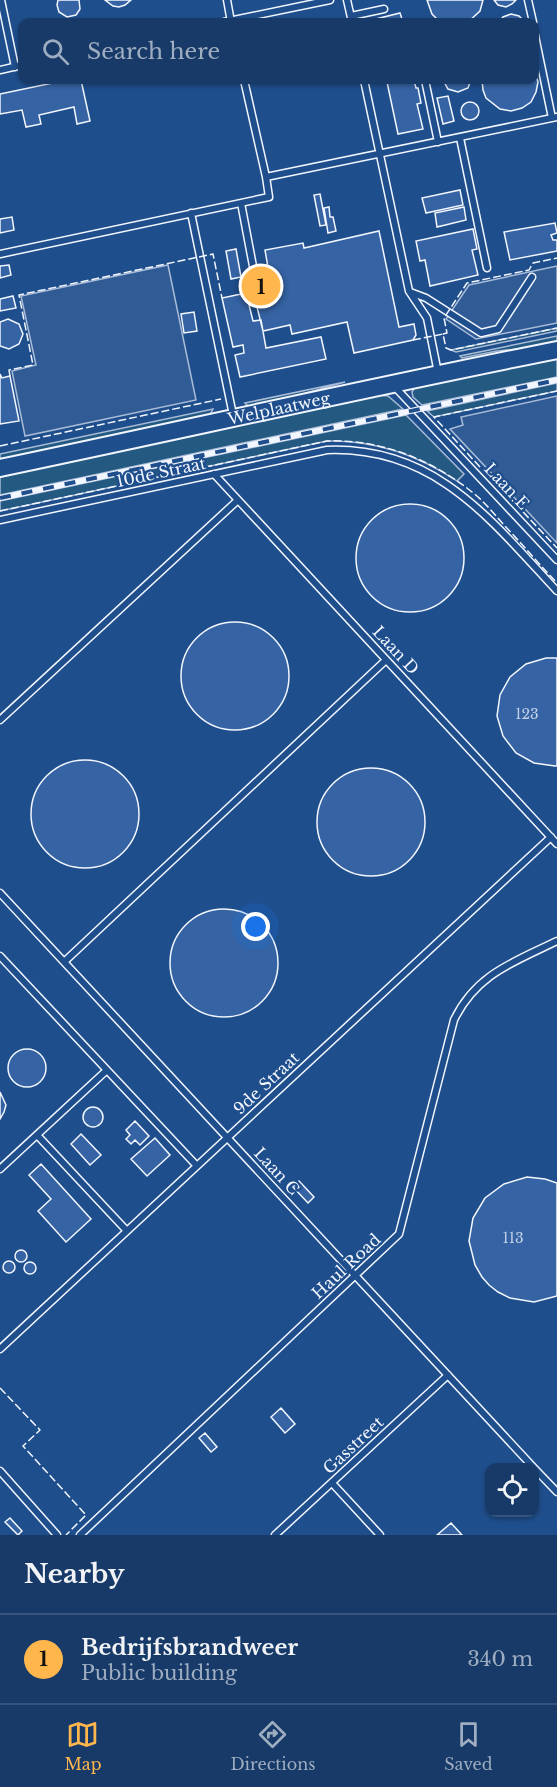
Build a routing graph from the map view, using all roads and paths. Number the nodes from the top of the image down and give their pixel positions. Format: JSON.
{"nodes":[{"id":1,"x":1,"y":0,"type":"edge"},
{"id":2,"x":226,"y":0,"type":"edge"},
{"id":3,"x":330,"y":0,"type":"edge"},
{"id":4,"x":347,"y":0,"type":"edge"},
{"id":5,"x":528,"y":0,"type":"edge"},
{"id":6,"x":384,"y":9,"type":"dead end"},
{"id":7,"x":228,"y":18,"type":"edge"},
{"id":8,"x":247,"y":18,"type":"edge"},
{"id":9,"x":352,"y":18,"type":"edge"},
{"id":10,"x":355,"y":18,"type":"edge"},
{"id":11,"x":532,"y":18,"type":"edge"},
{"id":12,"x":539,"y":52,"type":"edge"},
{"id":13,"x":18,"y":66,"type":"edge"},
{"id":14,"x":15,"y":67,"type":"junction"},
{"id":15,"x":0,"y":70,"type":"edge"},
{"id":16,"x":245,"y":84,"type":"edge"},
{"id":17,"x":365,"y":84,"type":"edge"},
{"id":18,"x":426,"y":84,"type":"edge"},
{"id":19,"x":555,"y":118,"type":"edge"},
{"id":20,"x":460,"y":138,"type":"junction"},
{"id":21,"x":438,"y":142,"type":"junction"},
{"id":22,"x":380,"y":155,"type":"junction"},
{"id":23,"x":266,"y":177,"type":"junction"},
{"id":24,"x":242,"y":203,"type":"junction"},
{"id":25,"x":190,"y":213,"type":"junction"},
{"id":26,"x":0,"y":254,"type":"edge"},
{"id":27,"x":487,"y":268,"type":"dead end"},
{"id":28,"x":532,"y":277,"type":"dead end"},
{"id":29,"x":256,"y":282,"type":"dead end"},
{"id":30,"x":409,"y":291,"type":"junction"},
{"id":31,"x":557,"y":350,"type":"edge"},
{"id":32,"x":438,"y":374,"type":"junction"},
{"id":33,"x":392,"y":384,"type":"junction"},
{"id":34,"x":234,"y":419,"type":"junction"},
{"id":35,"x":0,"y":468,"type":"edge"},
{"id":36,"x":214,"y":474,"type":"junction"},
{"id":37,"x":238,"y":500,"type":"junction"},
{"id":38,"x":0,"y":520,"type":"edge"},
{"id":39,"x":557,"y":560,"type":"edge"},
{"id":40,"x":557,"y":591,"type":"edge"},
{"id":41,"x":386,"y":660,"type":"junction"},
{"id":42,"x":0,"y":720,"type":"edge"},
{"id":43,"x":551,"y":837,"type":"junction"},
{"id":44,"x":557,"y":844,"type":"edge"},
{"id":45,"x":0,"y":893,"type":"edge"},
{"id":46,"x":557,"y":942,"type":"edge"},
{"id":47,"x":0,"y":956,"type":"edge"},
{"id":48,"x":64,"y":962,"type":"junction"},
{"id":49,"x":107,"y":1070,"type":"junction"},
{"id":50,"x":37,"y":1135,"type":"junction"},
{"id":51,"x":228,"y":1138,"type":"junction"},
{"id":52,"x":197,"y":1166,"type":"junction"},
{"id":53,"x":0,"y":1169,"type":"edge"},
{"id":54,"x":128,"y":1231,"type":"junction"},
{"id":55,"x":356,"y":1275,"type":"junction"},
{"id":56,"x":0,"y":1349,"type":"edge"},
{"id":57,"x":448,"y":1375,"type":"junction"},
{"id":58,"x":529,"y":1463,"type":"edge"},
{"id":59,"x":0,"y":1471,"type":"edge"},
{"id":60,"x":539,"y":1473,"type":"edge"},
{"id":61,"x":332,"y":1483,"type":"junction"},
{"id":62,"x":557,"y":1492,"type":"edge"},
{"id":63,"x":57,"y":1535,"type":"edge"},
{"id":64,"x":80,"y":1535,"type":"edge"},
{"id":65,"x":275,"y":1535,"type":"edge"},
{"id":66,"x":380,"y":1535,"type":"edge"}],
"edges":[{"from":1,"to":14,"type":"lane"},
{"from":2,"to":7,"type":"lane"},
{"from":3,"to":8,"type":"lane"},
{"from":4,"to":9,"type":"lane"},
{"from":5,"to":11,"type":"lane"},
{"from":6,"to":10,"type":"lane"},
{"from":12,"to":19,"type":"lane"},
{"from":13,"to":14,"type":"lane"},
{"from":14,"to":15,"type":"lane"},
{"from":16,"to":23,"type":"lane"},
{"from":17,"to":22,"type":"lane"},
{"from":18,"to":21,"type":"lane"},
{"from":19,"to":20,"type":"lane"},
{"from":20,"to":21,"type":"lane"},
{"from":20,"to":27,"type":"lane"},
{"from":21,"to":22,"type":"lane"},
{"from":22,"to":23,"type":"lane"},
{"from":22,"to":30,"type":"lane"},
{"from":23,"to":24,"type":"lane"},
{"from":24,"to":25,"type":"lane"},
{"from":24,"to":29,"type":"lane"},
{"from":25,"to":26,"type":"lane"},
{"from":25,"to":34,"type":"lane"},
{"from":28,"to":30,"type":"lane"},
{"from":30,"to":32,"type":"lane"},
{"from":31,"to":32,"type":"street","name":"Welplaatweg"},
{"from":32,"to":33,"type":"street","name":"Welplaatweg"},
{"from":33,"to":34,"type":"street","name":"Welplaatweg"},
{"from":33,"to":39,"type":"lane","name":"Laan E"},
{"from":34,"to":35,"type":"street","name":"Welplaatweg"},
{"from":36,"to":37,"type":"lane","name":"Laan D"},
{"from":36,"to":38,"type":"lane","name":"10de Straat"},
{"from":36,"to":40,"type":"lane","name":"10de Straat"},
{"from":37,"to":41,"type":"lane","name":"Laan D"},
{"from":37,"to":42,"type":"lane"},
{"from":41,"to":43,"type":"lane","name":"Laan D"},
{"from":41,"to":48,"type":"lane"},
{"from":43,"to":44,"type":"lane","name":"Laan D"},
{"from":43,"to":51,"type":"lane","name":"9de Straat"},
{"from":45,"to":48,"type":"lane","name":"Laan C"},
{"from":46,"to":55,"type":"lane","name":"Haul Road"},
{"from":47,"to":49,"type":"lane"},
{"from":48,"to":51,"type":"lane","name":"Laan C"},
{"from":49,"to":50,"type":"lane"},
{"from":49,"to":52,"type":"lane"},
{"from":50,"to":53,"type":"lane"},
{"from":50,"to":54,"type":"lane"},
{"from":51,"to":52,"type":"lane","name":"9de Straat"},
{"from":51,"to":55,"type":"lane","name":"Laan C"},
{"from":52,"to":54,"type":"lane","name":"9de Straat"},
{"from":54,"to":56,"type":"lane","name":"9de Straat"},
{"from":55,"to":57,"type":"lane","name":"Laan C"},
{"from":55,"to":64,"type":"lane","name":"Haul Road"},
{"from":57,"to":58,"type":"lane","name":"Laan C"},
{"from":57,"to":61,"type":"lane","name":"Gasstreet"},
{"from":59,"to":63,"type":"lane"},
{"from":60,"to":62,"type":"lane","name":"Laan C"},
{"from":61,"to":65,"type":"lane","name":"Gasstreet"},
{"from":61,"to":66,"type":"lane"}]}
